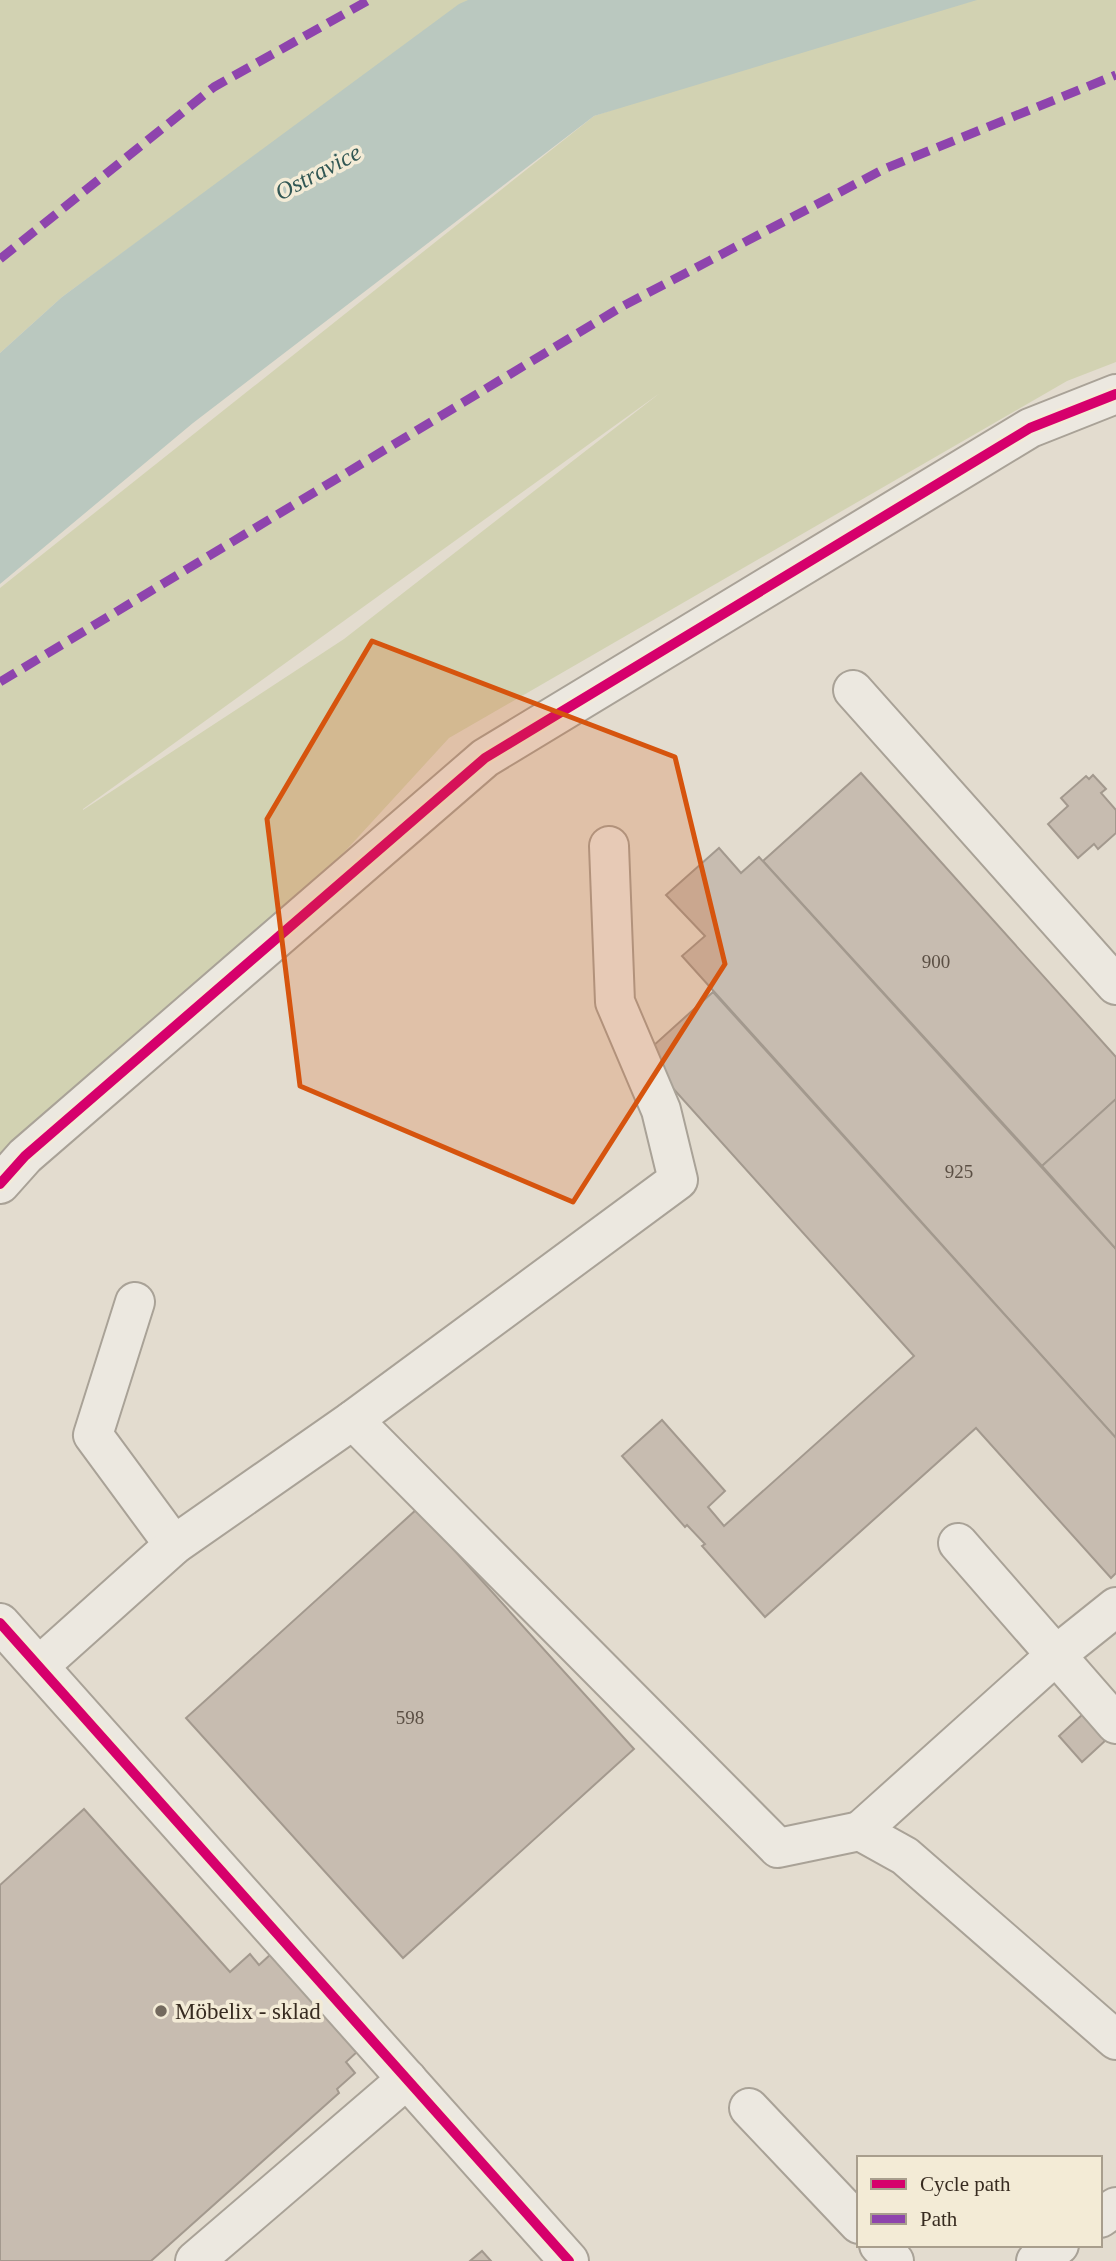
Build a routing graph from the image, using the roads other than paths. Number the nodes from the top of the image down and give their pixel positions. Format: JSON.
{"nodes":[{"id":1,"x":1116,"y":394,"type":"edge"},
{"id":2,"x":853,"y":690,"type":"dead end"},
{"id":3,"x":608,"y":846,"type":"dead end"},
{"id":4,"x":1116,"y":985,"type":"edge"},
{"id":5,"x":0,"y":1184,"type":"edge"},
{"id":6,"x":135,"y":1302,"type":"dead end"},
{"id":7,"x":353,"y":1420,"type":"junction"},
{"id":8,"x":958,"y":1543,"type":"dead end"},
{"id":9,"x":174,"y":1545,"type":"junction"},
{"id":10,"x":1116,"y":1606,"type":"edge"},
{"id":11,"x":0,"y":1623,"type":"edge"},
{"id":12,"x":1056,"y":1656,"type":"junction"},
{"id":13,"x":38,"y":1666,"type":"junction"},
{"id":14,"x":1116,"y":1724,"type":"edge"},
{"id":15,"x":860,"y":1831,"type":"junction"},
{"id":16,"x":1116,"y":2040,"type":"edge"},
{"id":17,"x":407,"y":2079,"type":"junction"},
{"id":18,"x":749,"y":2108,"type":"dead end"},
{"id":19,"x":857,"y":2222,"type":"edge"},
{"id":20,"x":881,"y":2247,"type":"edge"},
{"id":21,"x":1056,"y":2247,"type":"edge"},
{"id":22,"x":195,"y":2261,"type":"edge"},
{"id":23,"x":569,"y":2261,"type":"edge"},
{"id":24,"x":894,"y":2261,"type":"edge"},
{"id":25,"x":1035,"y":2261,"type":"edge"}],
"edges":[{"from":1,"to":5,"type":"street"},
{"from":2,"to":4,"type":"street"},
{"from":3,"to":7,"type":"street"},
{"from":6,"to":9,"type":"street"},
{"from":7,"to":9,"type":"street"},
{"from":7,"to":15,"type":"street"},
{"from":8,"to":12,"type":"street"},
{"from":9,"to":13,"type":"street"},
{"from":10,"to":12,"type":"street"},
{"from":11,"to":13,"type":"street"},
{"from":12,"to":14,"type":"street"},
{"from":12,"to":15,"type":"street"},
{"from":13,"to":17,"type":"street"},
{"from":15,"to":16,"type":"street"},
{"from":17,"to":22,"type":"street"},
{"from":17,"to":23,"type":"street"},
{"from":18,"to":19,"type":"street"},
{"from":20,"to":24,"type":"street"},
{"from":21,"to":25,"type":"street"}]}
